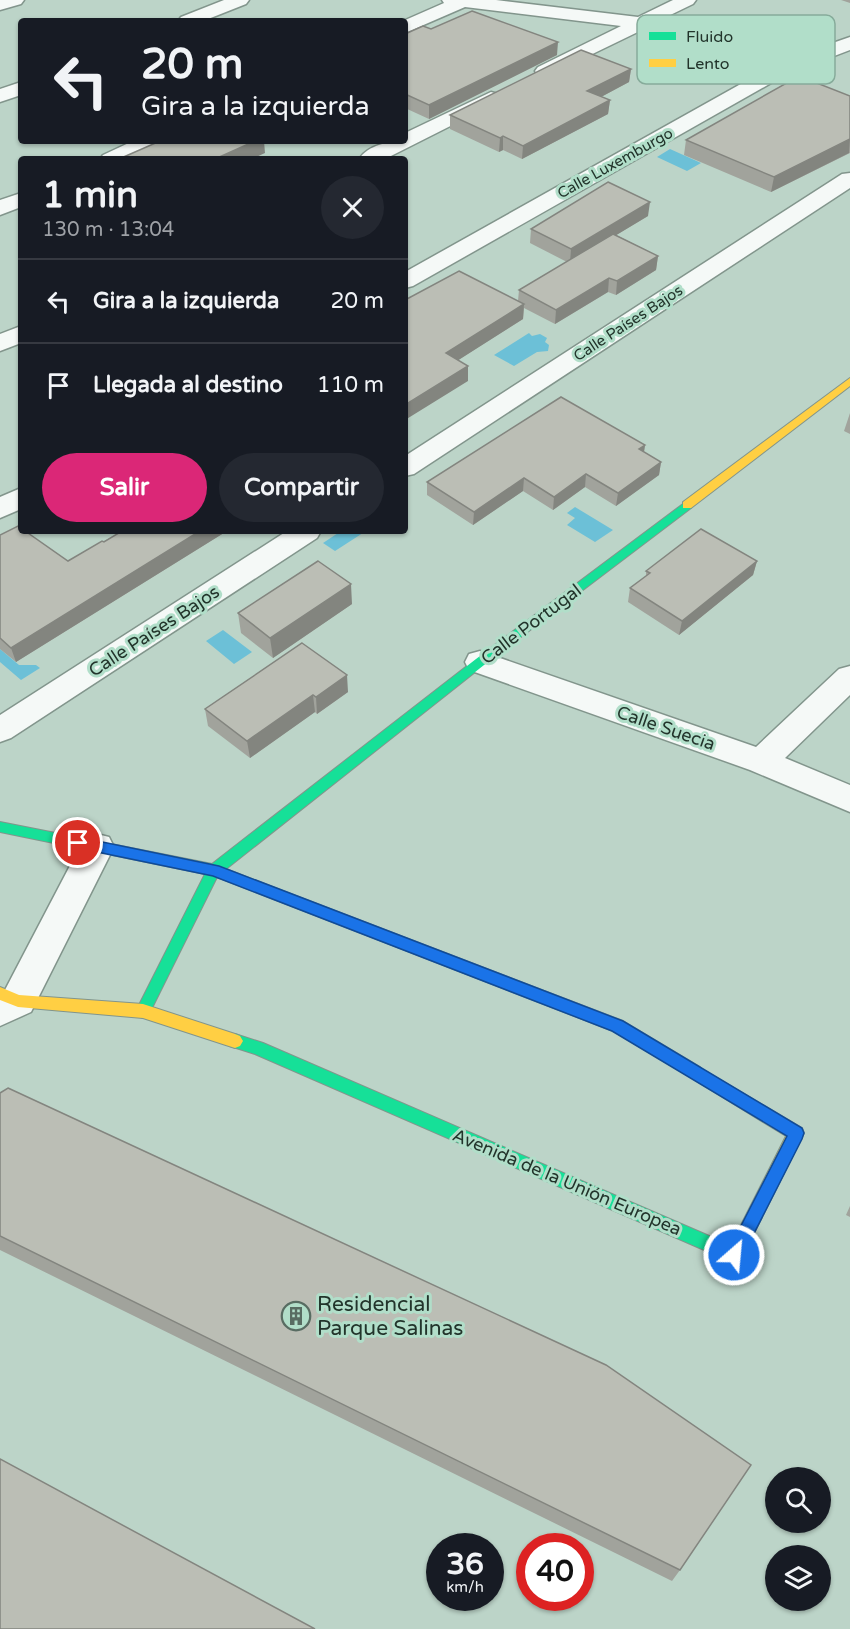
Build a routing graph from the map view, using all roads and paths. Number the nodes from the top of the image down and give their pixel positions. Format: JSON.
{"nodes":[{"id":1,"x":15,"y":0,"type":"edge"},
{"id":2,"x":240,"y":0,"type":"edge"},
{"id":3,"x":460,"y":0,"type":"edge"},
{"id":4,"x":687,"y":0,"type":"edge"},
{"id":5,"x":0,"y":5,"type":"edge"},
{"id":6,"x":657,"y":15,"type":"edge"},
{"id":7,"x":195,"y":18,"type":"edge"},
{"id":8,"x":637,"y":22,"type":"edge"},
{"id":9,"x":637,"y":25,"type":"edge"},
{"id":10,"x":408,"y":26,"type":"edge"},
{"id":11,"x":850,"y":43,"type":"edge"},
{"id":12,"x":835,"y":48,"type":"edge"},
{"id":13,"x":835,"y":52,"type":"edge"},
{"id":14,"x":850,"y":55,"type":"edge"},
{"id":15,"x":526,"y":81,"type":"edge"},
{"id":16,"x":755,"y":84,"type":"edge"},
{"id":17,"x":18,"y":89,"type":"edge"},
{"id":18,"x":505,"y":91,"type":"edge"},
{"id":19,"x":0,"y":96,"type":"edge"},
{"id":20,"x":408,"y":140,"type":"edge"},
{"id":21,"x":143,"y":144,"type":"edge"},
{"id":22,"x":399,"y":144,"type":"edge"},
{"id":23,"x":117,"y":156,"type":"edge"},
{"id":24,"x":375,"y":156,"type":"edge"},
{"id":25,"x":850,"y":179,"type":"edge"},
{"id":26,"x":18,"y":200,"type":"edge"},
{"id":27,"x":0,"y":208,"type":"edge"},
{"id":28,"x":408,"y":279,"type":"edge"},
{"id":29,"x":18,"y":335,"type":"edge"},
{"id":30,"x":0,"y":344,"type":"edge"},
{"id":31,"x":850,"y":381,"type":"edge"},
{"id":32,"x":408,"y":466,"type":"edge"},
{"id":33,"x":18,"y":499,"type":"edge"},
{"id":34,"x":0,"y":508,"type":"edge"},
{"id":35,"x":302,"y":534,"type":"edge"},
{"id":36,"x":480,"y":662,"type":"junction"},
{"id":37,"x":850,"y":677,"type":"edge"},
{"id":38,"x":0,"y":730,"type":"edge"},
{"id":39,"x":761,"y":761,"type":"junction"},
{"id":40,"x":850,"y":799,"type":"edge"},
{"id":41,"x":0,"y":827,"type":"edge"},
{"id":42,"x":97,"y":847,"type":"junction"},
{"id":43,"x":214,"y":870,"type":"junction"},
{"id":44,"x":6,"y":1001,"type":"edge"},
{"id":45,"x":143,"y":1011,"type":"junction"}],
"edges":[{"from":1,"to":5,"type":"street"},
{"from":2,"to":7,"type":"street"},
{"from":3,"to":8,"type":"street"},
{"from":3,"to":10,"type":"street"},
{"from":4,"to":6,"type":"street"},
{"from":9,"to":15,"type":"street"},
{"from":11,"to":12,"type":"street","name":"Calle Luxemburgo"},
{"from":13,"to":14,"type":"street"},
{"from":16,"to":28,"type":"street","name":"Calle Luxemburgo"},
{"from":17,"to":19,"type":"street"},
{"from":18,"to":20,"type":"street"},
{"from":21,"to":23,"type":"street"},
{"from":22,"to":24,"type":"street"},
{"from":25,"to":32,"type":"street","name":"Calle Países Bajos"},
{"from":26,"to":27,"type":"street"},
{"from":29,"to":30,"type":"street"},
{"from":31,"to":36,"type":"street","name":"Calle Portugal"},
{"from":33,"to":34,"type":"street"},
{"from":35,"to":38,"type":"street","name":"Calle Países Bajos"},
{"from":36,"to":39,"type":"street","name":"Calle Suecia"},
{"from":36,"to":43,"type":"street","name":"Calle Portugal"},
{"from":37,"to":39,"type":"street"},
{"from":39,"to":40,"type":"street","name":"Calle Suecia"},
{"from":41,"to":42,"type":"street","name":"Avenida de la Unión Europea"},
{"from":42,"to":43,"type":"street","name":"Avenida de la Unión Europea"},
{"from":42,"to":44,"type":"street"},
{"from":43,"to":45,"type":"street"},
{"from":43,"to":45,"type":"street","name":"Avenida de la Unión Europea"},
{"from":44,"to":45,"type":"street","name":"Avenida de la Unión Europea"}]}
